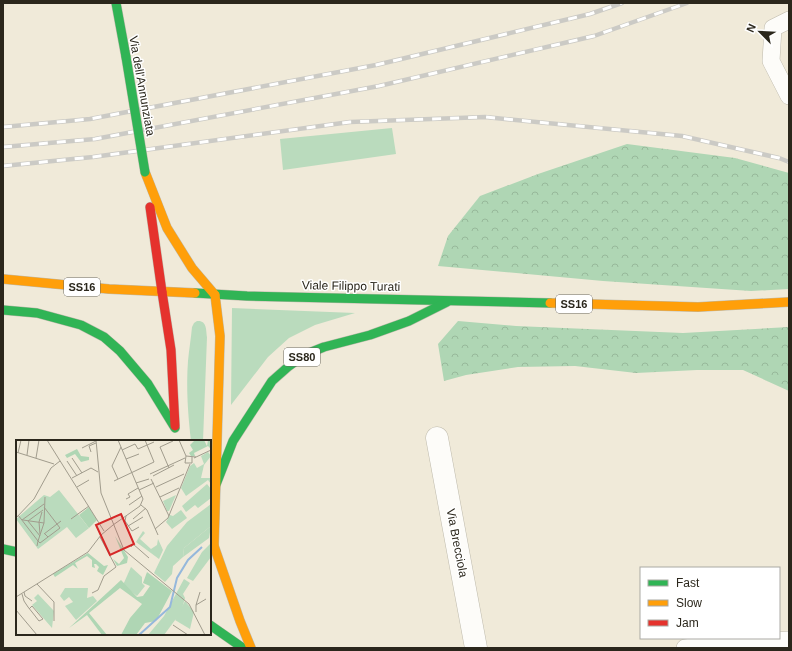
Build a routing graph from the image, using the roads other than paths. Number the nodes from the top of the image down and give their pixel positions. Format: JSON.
{"nodes":[{"id":1,"x":116,"y":3,"type":"edge"},
{"id":2,"x":789,"y":20,"type":"edge"},
{"id":3,"x":789,"y":96,"type":"edge"},
{"id":4,"x":144,"y":172,"type":"junction"},
{"id":5,"x":3,"y":279,"type":"edge"},
{"id":6,"x":162,"y":292,"type":"junction"},
{"id":7,"x":215,"y":295,"type":"junction"},
{"id":8,"x":451,"y":300,"type":"junction"},
{"id":9,"x":789,"y":302,"type":"edge"},
{"id":10,"x":3,"y":310,"type":"edge"},
{"id":11,"x":437,"y":438,"type":"dead end"},
{"id":12,"x":215,"y":487,"type":"junction"},
{"id":13,"x":211,"y":544,"type":"edge"},
{"id":14,"x":3,"y":549,"type":"edge"},
{"id":15,"x":16,"y":552,"type":"edge"},
{"id":16,"x":211,"y":626,"type":"edge"},
{"id":17,"x":789,"y":640,"type":"edge"},
{"id":18,"x":243,"y":648,"type":"edge"},
{"id":19,"x":251,"y":648,"type":"edge"},
{"id":20,"x":476,"y":648,"type":"edge"},
{"id":21,"x":685,"y":648,"type":"edge"}],
"edges":[{"from":1,"to":4,"type":"main road","name":"Via dell'Annunziata","bridge":true},
{"from":2,"to":3,"type":"lane"},
{"from":4,"to":6,"type":"main road","name":"Via dell'Annunziata"},
{"from":4,"to":7,"type":"main road","name":"Via dell'Annunziata"},
{"from":5,"to":6,"type":"main road","name":"Viale Filippo Turati","number":"SS16"},
{"from":6,"to":7,"type":"main road","name":"Viale Filippo Turati","number":"SS16"},
{"from":6,"to":10,"type":"main road","name":"Via dell'Annunziata"},
{"from":7,"to":8,"type":"main road","name":"Viale Filippo Turati","number":"SS16"},
{"from":7,"to":12,"type":"main road","number":"SS80"},
{"from":8,"to":9,"type":"main road","name":"Viale Filippo Turati","number":"SS16"},
{"from":8,"to":12,"type":"main road","number":"SS80"},
{"from":11,"to":20,"type":"street","name":"Via Brecciola"},
{"from":12,"to":13,"type":"main road","number":"SS80"},
{"from":13,"to":19,"type":"main road","number":"SS80"},
{"from":14,"to":15,"type":"main road"},
{"from":16,"to":18,"type":"main road"},
{"from":17,"to":21,"type":"lane"}]}
